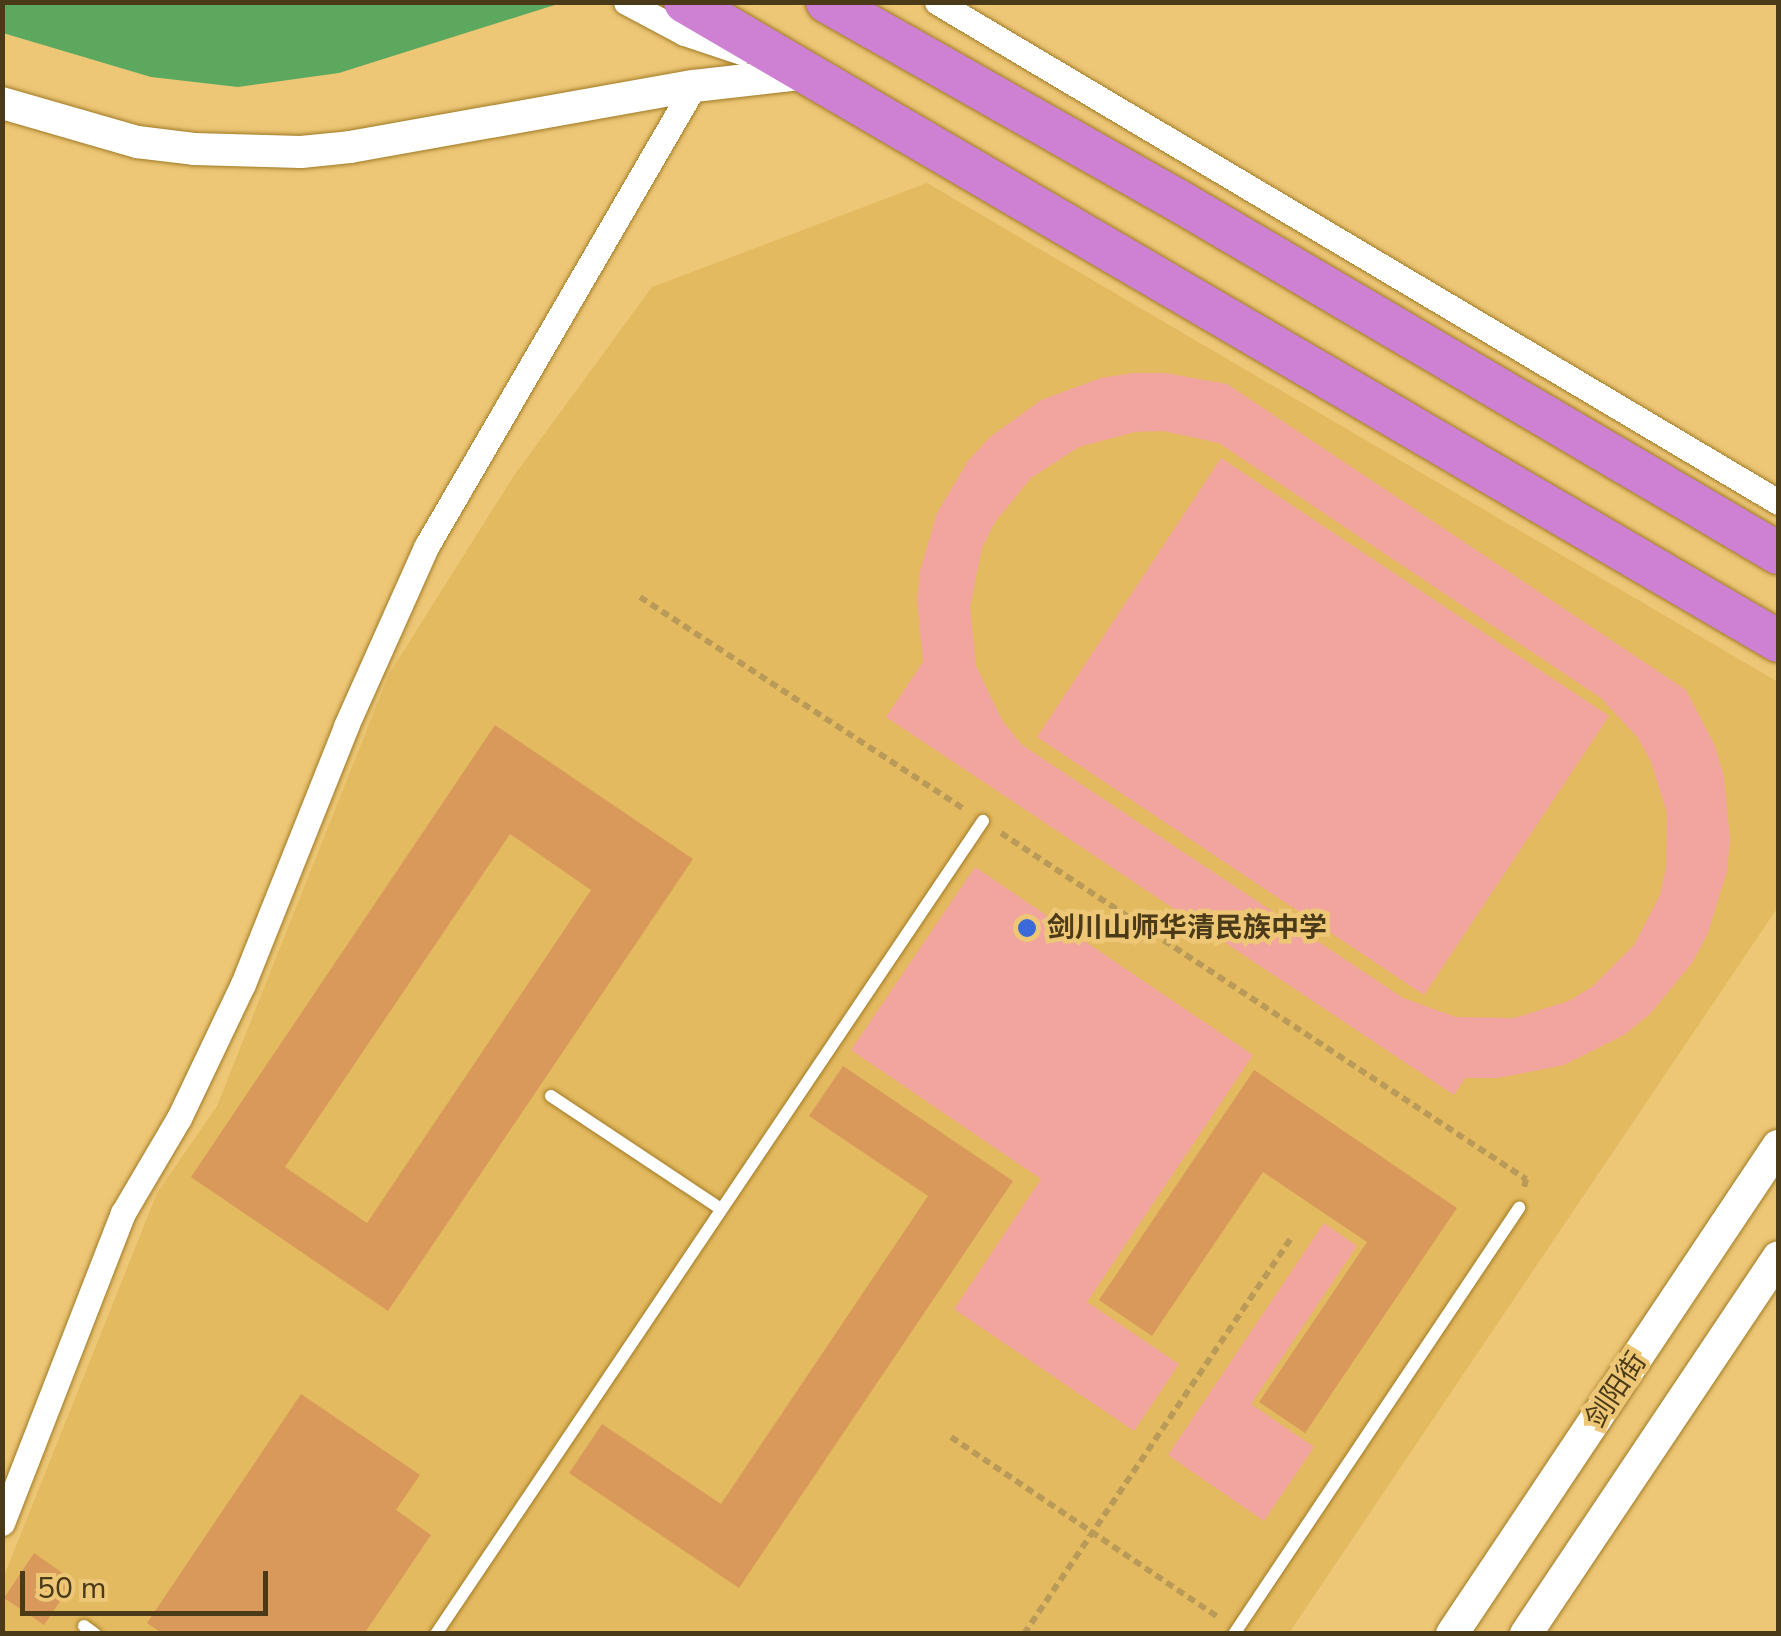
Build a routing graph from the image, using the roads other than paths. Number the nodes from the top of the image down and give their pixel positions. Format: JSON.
{"nodes":[{"id":1,"x":626,"y":2,"type":"edge"},
{"id":2,"x":826,"y":2,"type":"edge"},
{"id":3,"x":937,"y":2,"type":"edge"},
{"id":4,"x":668,"y":10,"type":"edge"},
{"id":5,"x":808,"y":74,"type":"junction"},
{"id":6,"x":694,"y":86,"type":"junction"},
{"id":7,"x":2,"y":104,"type":"edge"},
{"id":8,"x":1778,"y":502,"type":"edge"},
{"id":9,"x":1778,"y":553,"type":"edge"},
{"id":10,"x":1778,"y":641,"type":"edge"},
{"id":11,"x":983,"y":822,"type":"road end"},
{"id":12,"x":550,"y":1096,"type":"dead end"},
{"id":13,"x":1778,"y":1146,"type":"edge"},
{"id":14,"x":1519,"y":1208,"type":"road end"},
{"id":15,"x":721,"y":1209,"type":"junction"},
{"id":16,"x":1778,"y":1257,"type":"edge"},
{"id":17,"x":2,"y":1523,"type":"edge"},
{"id":18,"x":1235,"y":1632,"type":"edge"},
{"id":19,"x":436,"y":1634,"type":"edge"},
{"id":20,"x":1452,"y":1634,"type":"edge"},
{"id":21,"x":1526,"y":1634,"type":"edge"}],
"edges":[{"from":1,"to":4,"type":"street"},
{"from":2,"to":9,"type":"highway"},
{"from":3,"to":8,"type":"street"},
{"from":4,"to":5,"type":"highway"},
{"from":5,"to":6,"type":"street"},
{"from":5,"to":10,"type":"highway"},
{"from":6,"to":7,"type":"street"},
{"from":6,"to":17,"type":"street"},
{"from":11,"to":15,"type":"lane"},
{"from":12,"to":15,"type":"lane"},
{"from":13,"to":20,"type":"street","name":"剑阳街"},
{"from":14,"to":18,"type":"lane"},
{"from":15,"to":19,"type":"lane"},
{"from":16,"to":21,"type":"street"}]}
